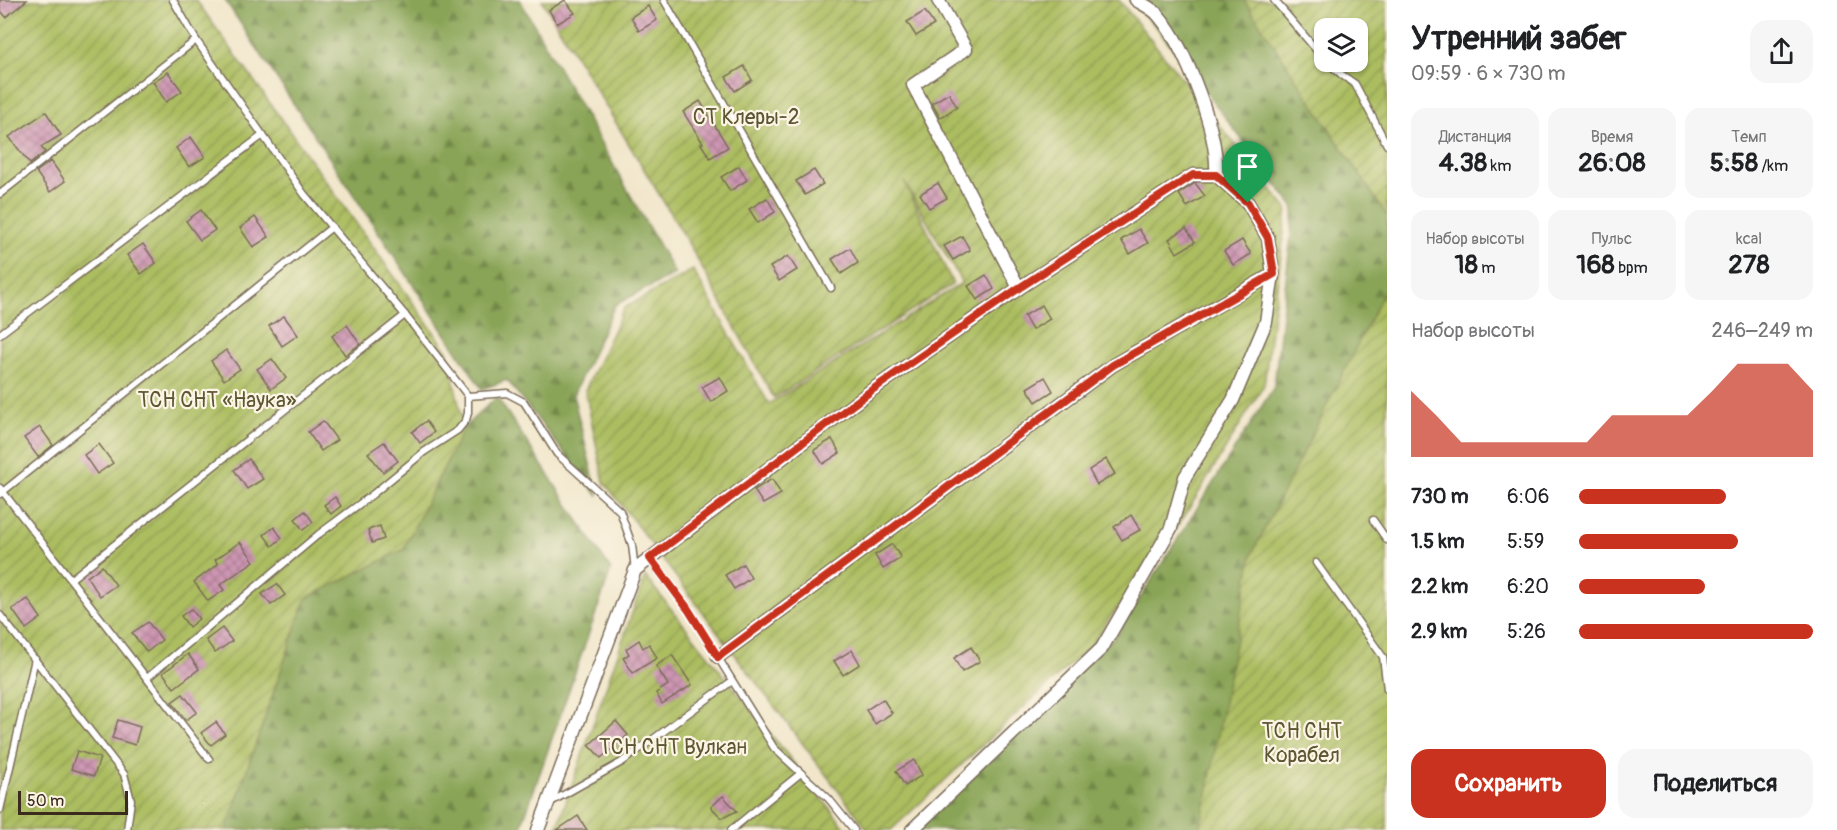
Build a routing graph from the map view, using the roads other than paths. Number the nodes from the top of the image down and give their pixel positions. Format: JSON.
{"nodes":[{"id":1,"x":173,"y":0,"type":"edge"},
{"id":2,"x":664,"y":0,"type":"edge"},
{"id":3,"x":938,"y":0,"type":"edge"},
{"id":4,"x":1136,"y":0,"type":"edge"},
{"id":5,"x":1274,"y":0,"type":"edge"},
{"id":6,"x":196,"y":39,"type":"junction"},
{"id":7,"x":1314,"y":46,"type":"edge"},
{"id":8,"x":1339,"y":72,"type":"edge"},
{"id":9,"x":263,"y":135,"type":"junction"},
{"id":10,"x":1387,"y":145,"type":"edge"},
{"id":11,"x":1216,"y":175,"type":"junction"},
{"id":12,"x":0,"y":194,"type":"edge"},
{"id":13,"x":332,"y":227,"type":"junction"},
{"id":14,"x":1274,"y":274,"type":"junction"},
{"id":15,"x":831,"y":288,"type":"dead end"},
{"id":16,"x":1019,"y":288,"type":"junction"},
{"id":17,"x":405,"y":315,"type":"junction"},
{"id":18,"x":0,"y":334,"type":"edge"},
{"id":19,"x":468,"y":396,"type":"junction"},
{"id":20,"x":1,"y":491,"type":"edge"},
{"id":21,"x":1373,"y":520,"type":"dead end"},
{"id":22,"x":1387,"y":540,"type":"edge"},
{"id":23,"x":650,"y":558,"type":"junction"},
{"id":24,"x":1317,"y":563,"type":"dead end"},
{"id":25,"x":635,"y":570,"type":"junction"},
{"id":26,"x":70,"y":579,"type":"junction"},
{"id":27,"x":0,"y":615,"type":"edge"},
{"id":28,"x":718,"y":657,"type":"junction"},
{"id":29,"x":35,"y":659,"type":"junction"},
{"id":30,"x":147,"y":678,"type":"junction"},
{"id":31,"x":732,"y":681,"type":"junction"},
{"id":32,"x":1387,"y":689,"type":"edge"},
{"id":33,"x":209,"y":759,"type":"dead end"},
{"id":34,"x":801,"y":773,"type":"junction"},
{"id":35,"x":546,"y":804,"type":"junction"},
{"id":36,"x":0,"y":810,"type":"edge"},
{"id":37,"x":127,"y":830,"type":"edge"},
{"id":38,"x":537,"y":830,"type":"edge"},
{"id":39,"x":730,"y":830,"type":"edge"},
{"id":40,"x":854,"y":830,"type":"edge"},
{"id":41,"x":912,"y":830,"type":"edge"}],
"edges":[{"from":1,"to":6,"type":"lane"},
{"from":2,"to":15,"type":"lane"},
{"from":3,"to":16,"type":"street"},
{"from":4,"to":11,"type":"street"},
{"from":5,"to":7,"type":"lane"},
{"from":6,"to":9,"type":"lane"},
{"from":6,"to":12,"type":"lane"},
{"from":8,"to":10,"type":"lane"},
{"from":9,"to":13,"type":"lane"},
{"from":9,"to":18,"type":"lane"},
{"from":11,"to":14,"type":"street"},
{"from":11,"to":16,"type":"street"},
{"from":13,"to":17,"type":"lane"},
{"from":13,"to":20,"type":"lane"},
{"from":14,"to":28,"type":"street"},
{"from":14,"to":41,"type":"street"},
{"from":16,"to":23,"type":"street"},
{"from":17,"to":19,"type":"lane"},
{"from":17,"to":26,"type":"lane"},
{"from":19,"to":25,"type":"lane"},
{"from":19,"to":30,"type":"lane"},
{"from":20,"to":26,"type":"lane"},
{"from":21,"to":22,"type":"lane"},
{"from":23,"to":25,"type":"street"},
{"from":23,"to":28,"type":"lane"},
{"from":24,"to":32,"type":"lane"},
{"from":25,"to":35,"type":"street"},
{"from":26,"to":30,"type":"lane"},
{"from":27,"to":29,"type":"lane"},
{"from":28,"to":31,"type":"lane"},
{"from":29,"to":36,"type":"lane"},
{"from":29,"to":37,"type":"lane"},
{"from":30,"to":33,"type":"lane"},
{"from":31,"to":34,"type":"lane"},
{"from":31,"to":35,"type":"lane"},
{"from":34,"to":39,"type":"lane"},
{"from":34,"to":40,"type":"lane"},
{"from":35,"to":38,"type":"street"}]}
